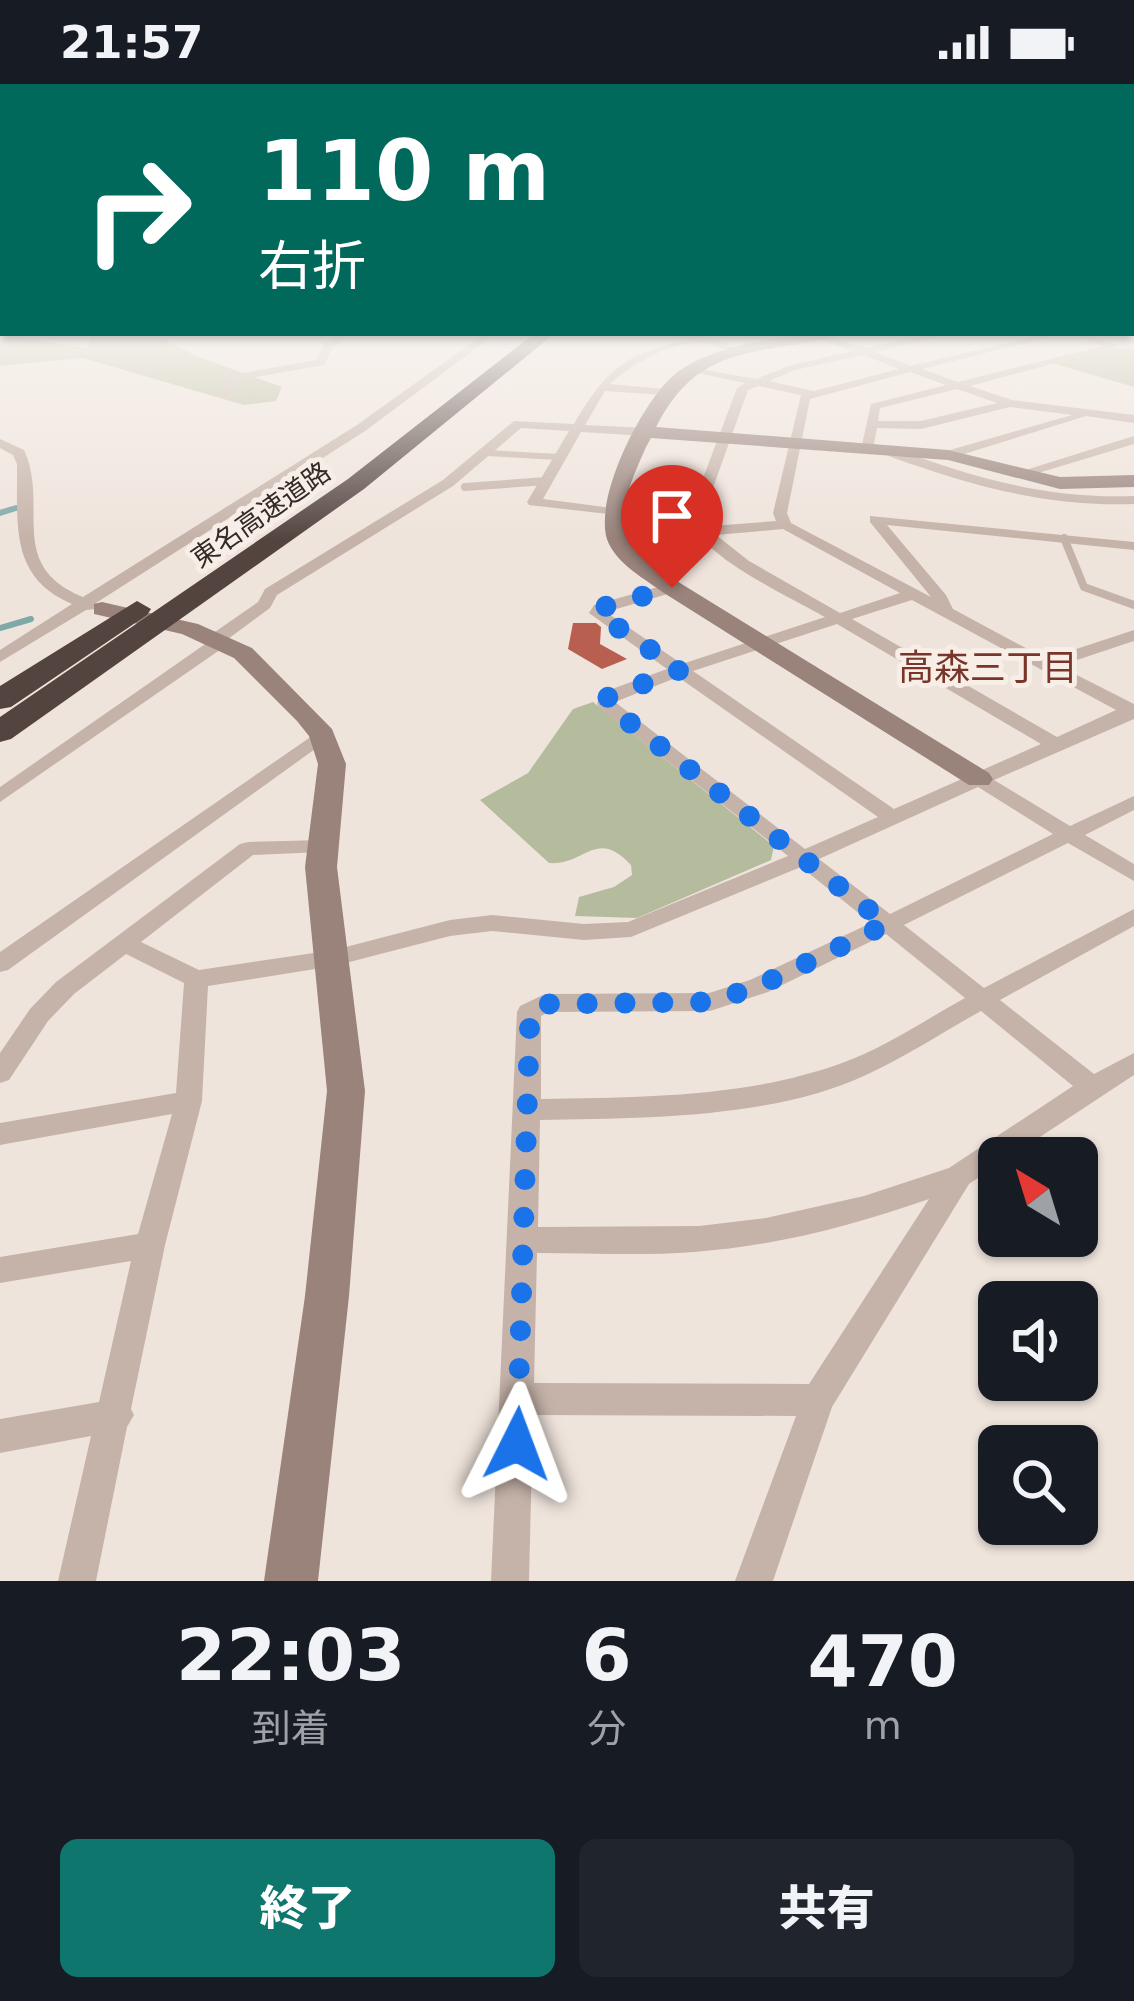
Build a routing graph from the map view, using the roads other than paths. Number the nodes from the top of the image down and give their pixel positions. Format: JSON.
{"nodes":[{"id":1,"x":400,"y":400,"type":"edge"},
{"id":2,"x":432,"y":400,"type":"edge"},
{"id":3,"x":462,"y":400,"type":"edge"},
{"id":4,"x":593,"y":400,"type":"edge"},
{"id":5,"x":661,"y":400,"type":"edge"},
{"id":6,"x":735,"y":400,"type":"edge"},
{"id":7,"x":805,"y":400,"type":"edge"},
{"id":8,"x":900,"y":400,"type":"edge"},
{"id":9,"x":1000,"y":400,"type":"edge"},
{"id":10,"x":1010,"y":403,"type":"junction"},
{"id":11,"x":1093,"y":412,"type":"junction"},
{"id":12,"x":1134,"y":418,"type":"edge"},
{"id":13,"x":871,"y":424,"type":"junction"},
{"id":14,"x":577,"y":427,"type":"junction"},
{"id":15,"x":646,"y":432,"type":"junction"},
{"id":16,"x":723,"y":439,"type":"junction"},
{"id":17,"x":1134,"y":440,"type":"edge"},
{"id":18,"x":0,"y":443,"type":"edge"},
{"id":19,"x":793,"y":444,"type":"junction"},
{"id":20,"x":877,"y":450,"type":"junction"},
{"id":21,"x":488,"y":453,"type":"junction"},
{"id":22,"x":948,"y":455,"type":"junction"},
{"id":23,"x":559,"y":458,"type":"junction"},
{"id":24,"x":498,"y":472,"type":"dead end"},
{"id":25,"x":1020,"y":474,"type":"junction"},
{"id":26,"x":524,"y":479,"type":"junction"},
{"id":27,"x":546,"y":481,"type":"junction"},
{"id":28,"x":1134,"y":481,"type":"edge"},
{"id":29,"x":465,"y":488,"type":"dead end"},
{"id":30,"x":1134,"y":500,"type":"edge"},
{"id":31,"x":612,"y":512,"type":"junction"},
{"id":32,"x":785,"y":525,"type":"junction"},
{"id":33,"x":704,"y":531,"type":"junction"},
{"id":34,"x":616,"y":538,"type":"junction"},
{"id":35,"x":1064,"y":538,"type":"junction"},
{"id":36,"x":1134,"y":545,"type":"edge"},
{"id":37,"x":672,"y":588,"type":"junction"},
{"id":38,"x":910,"y":595,"type":"junction"},
{"id":39,"x":1134,"y":605,"type":"edge"},
{"id":40,"x":92,"y":607,"type":"junction"},
{"id":41,"x":941,"y":610,"type":"junction"},
{"id":42,"x":838,"y":618,"type":"junction"},
{"id":43,"x":1134,"y":635,"type":"edge"},
{"id":44,"x":210,"y":636,"type":"junction"},
{"id":45,"x":762,"y":644,"type":"junction"},
{"id":46,"x":0,"y":657,"type":"edge"},
{"id":47,"x":1044,"y":665,"type":"junction"},
{"id":48,"x":680,"y":670,"type":"junction"},
{"id":49,"x":0,"y":700,"type":"edge"},
{"id":50,"x":1133,"y":711,"type":"edge"},
{"id":51,"x":0,"y":732,"type":"edge"},
{"id":52,"x":322,"y":735,"type":"junction"},
{"id":53,"x":1056,"y":744,"type":"junction"},
{"id":54,"x":979,"y":779,"type":"junction"},
{"id":55,"x":0,"y":796,"type":"edge"},
{"id":56,"x":1134,"y":802,"type":"edge"},
{"id":57,"x":893,"y":818,"type":"junction"},
{"id":58,"x":1069,"y":834,"type":"junction"},
{"id":59,"x":322,"y":846,"type":"junction"},
{"id":60,"x":803,"y":858,"type":"junction"},
{"id":61,"x":1134,"y":874,"type":"edge"},
{"id":62,"x":1134,"y":916,"type":"edge"},
{"id":63,"x":887,"y":924,"type":"junction"},
{"id":64,"x":124,"y":943,"type":"junction"},
{"id":65,"x":334,"y":958,"type":"junction"},
{"id":66,"x":0,"y":964,"type":"edge"},
{"id":67,"x":196,"y":979,"type":"junction"},
{"id":68,"x":984,"y":1000,"type":"junction"},
{"id":69,"x":1134,"y":1063,"type":"edge"},
{"id":70,"x":0,"y":1073,"type":"edge"},
{"id":71,"x":1092,"y":1088,"type":"junction"},
{"id":72,"x":189,"y":1101,"type":"junction"},
{"id":73,"x":527,"y":1110,"type":"junction"},
{"id":74,"x":0,"y":1134,"type":"edge"},
{"id":75,"x":959,"y":1175,"type":"junction"},
{"id":76,"x":523,"y":1240,"type":"junction"},
{"id":77,"x":150,"y":1245,"type":"junction"},
{"id":78,"x":0,"y":1270,"type":"edge"},
{"id":79,"x":519,"y":1399,"type":"junction"},
{"id":80,"x":818,"y":1400,"type":"junction"},
{"id":81,"x":116,"y":1415,"type":"junction"},
{"id":82,"x":0,"y":1436,"type":"edge"},
{"id":83,"x":77,"y":1581,"type":"edge"},
{"id":84,"x":291,"y":1581,"type":"edge"},
{"id":85,"x":510,"y":1581,"type":"edge"},
{"id":86,"x":754,"y":1581,"type":"edge"}],
"edges":[{"from":1,"to":40,"type":"street"},
{"from":2,"to":49,"type":"highway","name":"東名高速道路"},
{"from":3,"to":51,"type":"highway","name":"東名高速道路"},
{"from":4,"to":14,"type":"street"},
{"from":5,"to":15,"type":"street"},
{"from":6,"to":16,"type":"street"},
{"from":7,"to":19,"type":"street"},
{"from":8,"to":13,"type":"street"},
{"from":9,"to":10,"type":"street"},
{"from":10,"to":11,"type":"street"},
{"from":10,"to":13,"type":"street"},
{"from":11,"to":12,"type":"street"},
{"from":11,"to":22,"type":"street"},
{"from":13,"to":20,"type":"street"},
{"from":14,"to":15,"type":"street"},
{"from":14,"to":21,"type":"street"},
{"from":14,"to":23,"type":"street"},
{"from":15,"to":16,"type":"street"},
{"from":15,"to":31,"type":"street"},
{"from":16,"to":19,"type":"street"},
{"from":16,"to":33,"type":"street"},
{"from":17,"to":25,"type":"street"},
{"from":18,"to":40,"type":"street"},
{"from":19,"to":20,"type":"street"},
{"from":19,"to":32,"type":"street"},
{"from":20,"to":22,"type":"street"},
{"from":20,"to":30,"type":"street"},
{"from":21,"to":23,"type":"lane"},
{"from":21,"to":44,"type":"street"},
{"from":22,"to":25,"type":"street"},
{"from":23,"to":27,"type":"street"},
{"from":24,"to":26,"type":"lane"},
{"from":25,"to":28,"type":"street"},
{"from":26,"to":27,"type":"lane"},
{"from":26,"to":29,"type":"lane"},
{"from":27,"to":31,"type":"street"},
{"from":31,"to":34,"type":"street"},
{"from":32,"to":33,"type":"street"},
{"from":32,"to":38,"type":"street"},
{"from":33,"to":34,"type":"street"},
{"from":33,"to":42,"type":"street"},
{"from":34,"to":37,"type":"street"},
{"from":35,"to":36,"type":"street"},
{"from":35,"to":39,"type":"lane"},
{"from":35,"to":41,"type":"street"},
{"from":37,"to":45,"type":"street"},
{"from":37,"to":48,"type":"street"},
{"from":38,"to":41,"type":"street"},
{"from":38,"to":42,"type":"street"},
{"from":40,"to":44,"type":"street"},
{"from":40,"to":46,"type":"street"},
{"from":41,"to":47,"type":"street"},
{"from":42,"to":45,"type":"street"},
{"from":42,"to":53,"type":"street"},
{"from":43,"to":47,"type":"street"},
{"from":44,"to":52,"type":"street"},
{"from":44,"to":55,"type":"street"},
{"from":45,"to":48,"type":"street"},
{"from":45,"to":54,"type":"street"},
{"from":47,"to":50,"type":"street"},
{"from":48,"to":57,"type":"street"},
{"from":48,"to":60,"type":"street"},
{"from":50,"to":53,"type":"street"},
{"from":52,"to":59,"type":"street"},
{"from":52,"to":66,"type":"street"},
{"from":53,"to":54,"type":"street"},
{"from":54,"to":57,"type":"street"},
{"from":54,"to":58,"type":"street"},
{"from":56,"to":58,"type":"street"},
{"from":57,"to":60,"type":"street"},
{"from":58,"to":61,"type":"street"},
{"from":58,"to":63,"type":"street"},
{"from":59,"to":64,"type":"street"},
{"from":59,"to":65,"type":"street"},
{"from":60,"to":63,"type":"street"},
{"from":60,"to":65,"type":"street"},
{"from":62,"to":68,"type":"street"},
{"from":63,"to":68,"type":"street"},
{"from":63,"to":73,"type":"street"},
{"from":64,"to":67,"type":"street"},
{"from":64,"to":70,"type":"street"},
{"from":65,"to":67,"type":"street"},
{"from":65,"to":84,"type":"street"},
{"from":67,"to":72,"type":"street"},
{"from":68,"to":71,"type":"street"},
{"from":68,"to":73,"type":"street"},
{"from":69,"to":71,"type":"street"},
{"from":71,"to":75,"type":"street"},
{"from":72,"to":74,"type":"street"},
{"from":72,"to":77,"type":"street"},
{"from":73,"to":76,"type":"street"},
{"from":75,"to":76,"type":"street"},
{"from":75,"to":80,"type":"street"},
{"from":76,"to":79,"type":"street"},
{"from":77,"to":78,"type":"street"},
{"from":77,"to":81,"type":"street"},
{"from":79,"to":80,"type":"street"},
{"from":79,"to":85,"type":"street"},
{"from":80,"to":86,"type":"street"},
{"from":81,"to":82,"type":"street"},
{"from":81,"to":83,"type":"street"}]}
